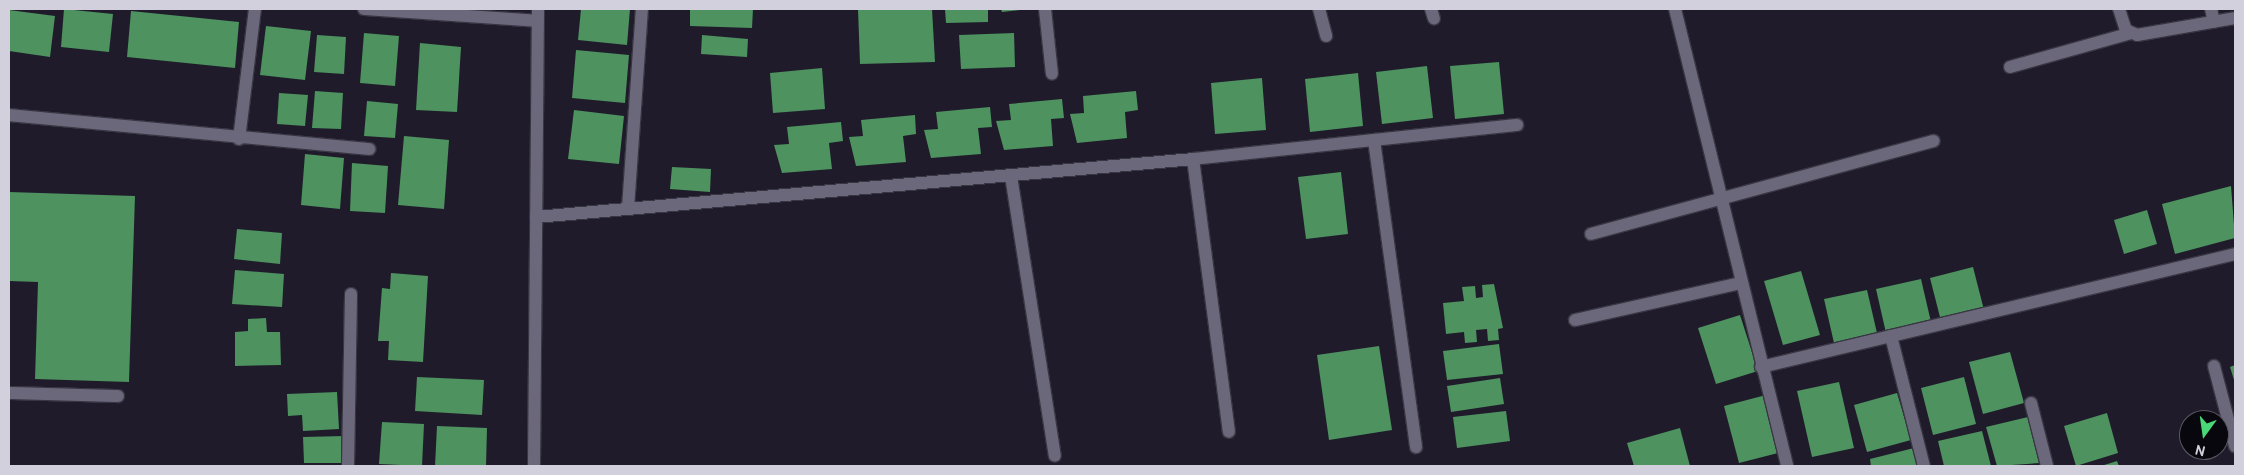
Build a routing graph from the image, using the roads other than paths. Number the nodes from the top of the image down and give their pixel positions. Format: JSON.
{"nodes":[{"id":1,"x":255,"y":9,"type":"edge"},
{"id":2,"x":364,"y":9,"type":"edge"},
{"id":3,"x":642,"y":9,"type":"edge"},
{"id":4,"x":1045,"y":9,"type":"edge"},
{"id":5,"x":1319,"y":9,"type":"edge"},
{"id":6,"x":1675,"y":9,"type":"edge"},
{"id":7,"x":2119,"y":9,"type":"edge"},
{"id":8,"x":538,"y":15,"type":"edge"},
{"id":9,"x":2212,"y":15,"type":"edge"},
{"id":10,"x":2235,"y":18,"type":"edge"},
{"id":11,"x":2132,"y":33,"type":"junction"},
{"id":12,"x":1326,"y":36,"type":"dead end"},
{"id":13,"x":2010,"y":67,"type":"dead end"},
{"id":14,"x":1052,"y":74,"type":"dead end"},
{"id":15,"x":9,"y":114,"type":"edge"},
{"id":16,"x":1517,"y":125,"type":"dead end"},
{"id":17,"x":239,"y":139,"type":"junction"},
{"id":18,"x":1374,"y":140,"type":"junction"},
{"id":19,"x":1934,"y":141,"type":"dead end"},
{"id":20,"x":369,"y":148,"type":"dead end"},
{"id":21,"x":1193,"y":159,"type":"junction"},
{"id":22,"x":1011,"y":176,"type":"junction"},
{"id":23,"x":1720,"y":196,"type":"junction"},
{"id":24,"x":628,"y":208,"type":"junction"},
{"id":25,"x":536,"y":217,"type":"junction"},
{"id":26,"x":1591,"y":234,"type":"dead end"},
{"id":27,"x":2235,"y":254,"type":"edge"},
{"id":28,"x":1740,"y":282,"type":"junction"},
{"id":29,"x":351,"y":294,"type":"dead end"},
{"id":30,"x":1575,"y":320,"type":"dead end"},
{"id":31,"x":1891,"y":336,"type":"junction"},
{"id":32,"x":2214,"y":366,"type":"dead end"},
{"id":33,"x":1762,"y":367,"type":"junction"},
{"id":34,"x":9,"y":393,"type":"edge"},
{"id":35,"x":118,"y":396,"type":"dead end"},
{"id":36,"x":2031,"y":403,"type":"dead end"},
{"id":37,"x":1229,"y":432,"type":"dead end"},
{"id":38,"x":2235,"y":446,"type":"edge"},
{"id":39,"x":1416,"y":448,"type":"dead end"},
{"id":40,"x":1055,"y":456,"type":"dead end"},
{"id":41,"x":348,"y":466,"type":"edge"},
{"id":42,"x":534,"y":466,"type":"edge"},
{"id":43,"x":1784,"y":466,"type":"edge"},
{"id":44,"x":1924,"y":466,"type":"edge"},
{"id":45,"x":2047,"y":466,"type":"edge"}],
"edges":[{"from":1,"to":17,"type":"street"},
{"from":2,"to":8,"type":"street"},
{"from":3,"to":24,"type":"street"},
{"from":4,"to":14,"type":"street"},
{"from":5,"to":12,"type":"street"},
{"from":6,"to":23,"type":"street"},
{"from":7,"to":11,"type":"street"},
{"from":8,"to":25,"type":"street"},
{"from":9,"to":10,"type":"street"},
{"from":9,"to":11,"type":"street"},
{"from":11,"to":13,"type":"street"},
{"from":15,"to":17,"type":"street"},
{"from":16,"to":18,"type":"street"},
{"from":17,"to":20,"type":"street"},
{"from":18,"to":21,"type":"street"},
{"from":18,"to":39,"type":"street"},
{"from":19,"to":23,"type":"street"},
{"from":21,"to":22,"type":"street"},
{"from":21,"to":37,"type":"street"},
{"from":22,"to":24,"type":"street"},
{"from":22,"to":40,"type":"street"},
{"from":23,"to":26,"type":"street"},
{"from":23,"to":28,"type":"street"},
{"from":24,"to":25,"type":"street"},
{"from":25,"to":42,"type":"street"},
{"from":27,"to":31,"type":"street"},
{"from":28,"to":30,"type":"street"},
{"from":28,"to":33,"type":"street"},
{"from":29,"to":41,"type":"street"},
{"from":31,"to":33,"type":"street"},
{"from":31,"to":44,"type":"street"},
{"from":32,"to":38,"type":"street"},
{"from":33,"to":43,"type":"street"},
{"from":34,"to":35,"type":"street"},
{"from":36,"to":45,"type":"street"}]}
